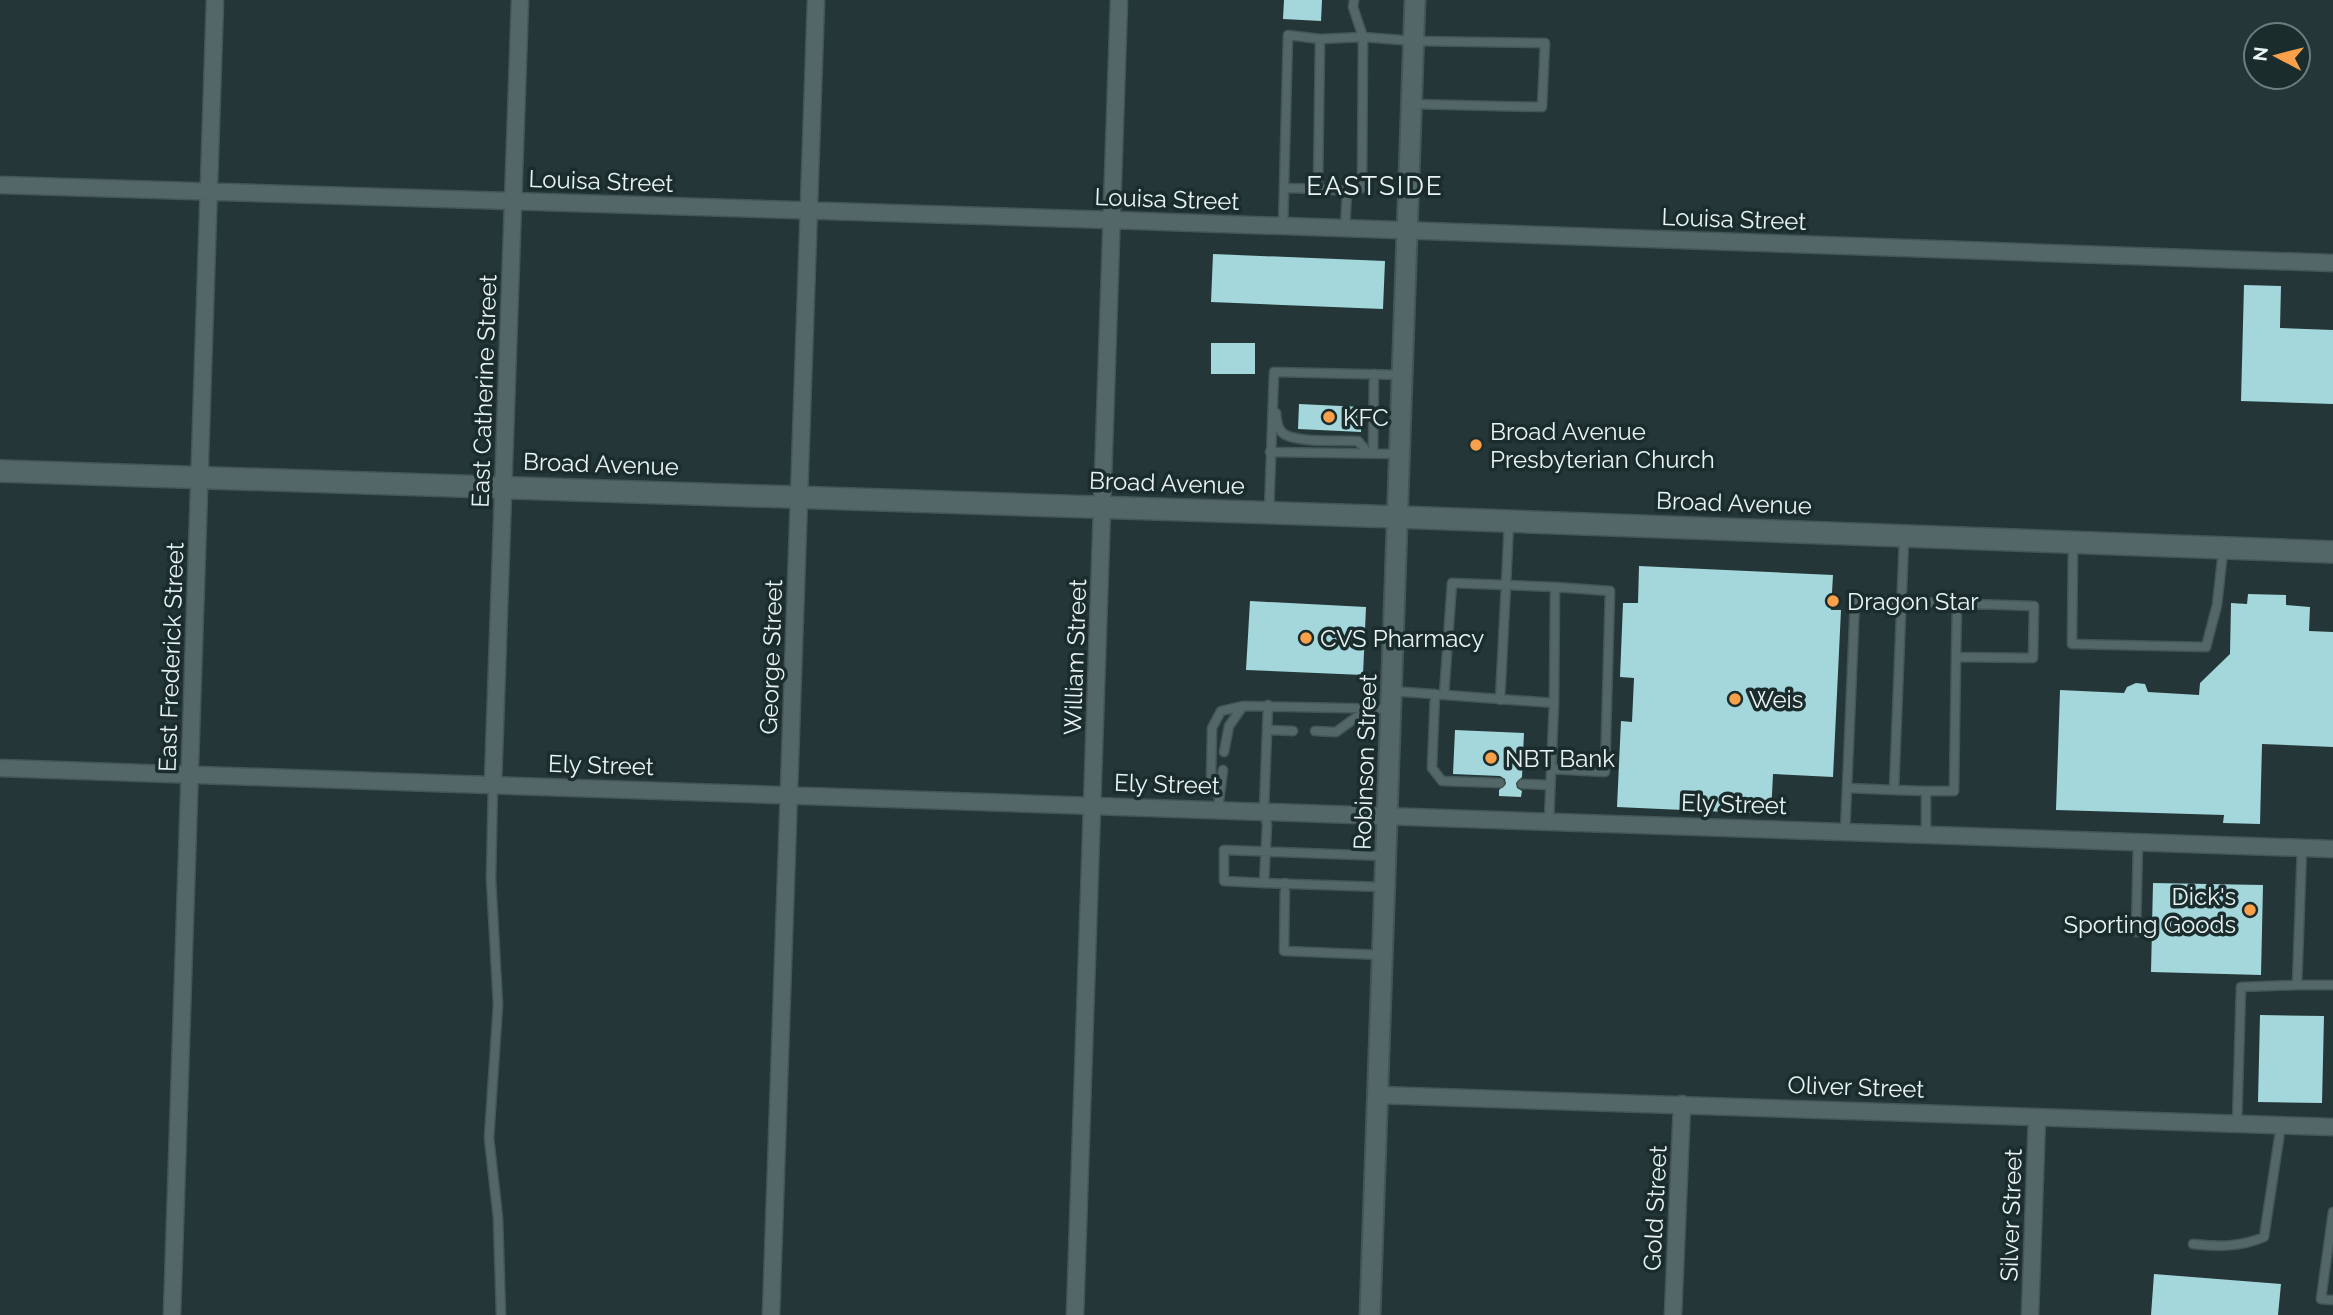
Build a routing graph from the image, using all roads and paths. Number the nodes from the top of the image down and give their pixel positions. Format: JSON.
{"nodes":[{"id":1,"x":215,"y":0,"type":"edge"},
{"id":2,"x":520,"y":0,"type":"edge"},
{"id":3,"x":816,"y":0,"type":"edge"},
{"id":4,"x":1119,"y":0,"type":"edge"},
{"id":5,"x":1354,"y":0,"type":"edge"},
{"id":6,"x":1415,"y":0,"type":"edge"},
{"id":7,"x":1363,"y":37,"type":"junction"},
{"id":8,"x":1320,"y":39,"type":"junction"},
{"id":9,"x":1414,"y":41,"type":"junction"},
{"id":10,"x":1411,"y":104,"type":"junction"},
{"id":11,"x":0,"y":185,"type":"edge"},
{"id":12,"x":1318,"y":187,"type":"junction"},
{"id":13,"x":1285,"y":188,"type":"junction"},
{"id":14,"x":1347,"y":191,"type":"junction"},
{"id":15,"x":209,"y":192,"type":"junction"},
{"id":16,"x":513,"y":201,"type":"junction"},
{"id":17,"x":809,"y":210,"type":"junction"},
{"id":18,"x":1111,"y":220,"type":"junction"},
{"id":19,"x":1283,"y":227,"type":"junction"},
{"id":20,"x":1345,"y":229,"type":"junction"},
{"id":21,"x":1407,"y":232,"type":"junction"},
{"id":22,"x":2333,"y":263,"type":"edge"},
{"id":23,"x":1374,"y":374,"type":"junction"},
{"id":24,"x":1402,"y":375,"type":"junction"},
{"id":25,"x":1273,"y":390,"type":"junction"},
{"id":26,"x":1270,"y":452,"type":"junction"},
{"id":27,"x":1371,"y":453,"type":"junction"},
{"id":28,"x":1400,"y":454,"type":"junction"},
{"id":29,"x":0,"y":471,"type":"edge"},
{"id":30,"x":200,"y":477,"type":"junction"},
{"id":31,"x":503,"y":487,"type":"junction"},
{"id":32,"x":799,"y":497,"type":"junction"},
{"id":33,"x":1102,"y":507,"type":"junction"},
{"id":34,"x":1269,"y":513,"type":"junction"},
{"id":35,"x":1398,"y":517,"type":"junction"},
{"id":36,"x":1509,"y":521,"type":"junction"},
{"id":37,"x":1904,"y":536,"type":"junction"},
{"id":38,"x":2073,"y":542,"type":"junction"},
{"id":39,"x":2223,"y":548,"type":"junction"},
{"id":40,"x":2333,"y":552,"type":"edge"},
{"id":41,"x":1506,"y":585,"type":"junction"},
{"id":42,"x":1555,"y":587,"type":"junction"},
{"id":43,"x":1902,"y":602,"type":"junction"},
{"id":44,"x":1957,"y":604,"type":"junction"},
{"id":45,"x":1956,"y":657,"type":"junction"},
{"id":46,"x":1440,"y":695,"type":"junction"},
{"id":47,"x":1392,"y":700,"type":"junction"},
{"id":48,"x":1500,"y":700,"type":"junction"},
{"id":49,"x":1554,"y":703,"type":"junction"},
{"id":50,"x":1268,"y":705,"type":"junction"},
{"id":51,"x":1243,"y":706,"type":"junction"},
{"id":52,"x":1369,"y":708,"type":"junction"},
{"id":53,"x":1267,"y":730,"type":"junction"},
{"id":54,"x":1293,"y":731,"type":"dead end"},
{"id":55,"x":1315,"y":731,"type":"dead end"},
{"id":56,"x":1224,"y":752,"type":"dead end"},
{"id":57,"x":0,"y":768,"type":"edge"},
{"id":58,"x":1551,"y":769,"type":"junction"},
{"id":59,"x":1223,"y":770,"type":"dead end"},
{"id":60,"x":190,"y":774,"type":"junction"},
{"id":61,"x":493,"y":783,"type":"junction"},
{"id":62,"x":1500,"y":783,"type":"dead end"},
{"id":63,"x":1522,"y":784,"type":"dead end"},
{"id":64,"x":1550,"y":785,"type":"junction"},
{"id":65,"x":1847,"y":788,"type":"junction"},
{"id":66,"x":1894,"y":790,"type":"junction"},
{"id":67,"x":1926,"y":790,"type":"junction"},
{"id":68,"x":789,"y":794,"type":"junction"},
{"id":69,"x":1218,"y":802,"type":"junction"},
{"id":70,"x":1094,"y":805,"type":"junction"},
{"id":71,"x":1264,"y":810,"type":"junction"},
{"id":72,"x":1387,"y":814,"type":"junction"},
{"id":73,"x":1549,"y":820,"type":"junction"},
{"id":74,"x":1846,"y":831,"type":"junction"},
{"id":75,"x":1926,"y":834,"type":"junction"},
{"id":76,"x":2138,"y":842,"type":"junction"},
{"id":77,"x":2302,"y":848,"type":"junction"},
{"id":78,"x":2333,"y":849,"type":"edge"},
{"id":79,"x":1266,"y":851,"type":"junction"},
{"id":80,"x":1386,"y":856,"type":"junction"},
{"id":81,"x":1264,"y":883,"type":"junction"},
{"id":82,"x":1285,"y":883,"type":"junction"},
{"id":83,"x":1385,"y":887,"type":"junction"},
{"id":84,"x":2136,"y":932,"type":"dead end"},
{"id":85,"x":1383,"y":955,"type":"junction"},
{"id":86,"x":2297,"y":985,"type":"junction"},
{"id":87,"x":2333,"y":985,"type":"edge"},
{"id":88,"x":1378,"y":1095,"type":"junction"},
{"id":89,"x":1682,"y":1104,"type":"junction"},
{"id":90,"x":2037,"y":1117,"type":"junction"},
{"id":91,"x":2237,"y":1124,"type":"junction"},
{"id":92,"x":2281,"y":1125,"type":"junction"},
{"id":93,"x":2333,"y":1127,"type":"edge"},
{"id":94,"x":2333,"y":1212,"type":"edge"},
{"id":95,"x":2193,"y":1244,"type":"dead end"},
{"id":96,"x":2333,"y":1300,"type":"edge"},
{"id":97,"x":172,"y":1315,"type":"edge"},
{"id":98,"x":501,"y":1315,"type":"edge"},
{"id":99,"x":771,"y":1315,"type":"edge"},
{"id":100,"x":1075,"y":1315,"type":"edge"},
{"id":101,"x":1370,"y":1315,"type":"edge"},
{"id":102,"x":1673,"y":1315,"type":"edge"},
{"id":103,"x":2030,"y":1315,"type":"edge"}],
"edges":[{"from":1,"to":15,"type":"street","name":"East Frederick Street"},
{"from":2,"to":16,"type":"street","name":"East Catherine Street"},
{"from":3,"to":17,"type":"street","name":"George Street"},
{"from":4,"to":18,"type":"street","name":"William Street"},
{"from":5,"to":7,"type":"lane"},
{"from":6,"to":9,"type":"street","name":"Robinson Street"},
{"from":7,"to":8,"type":"lane"},
{"from":7,"to":9,"type":"lane"},
{"from":7,"to":14,"type":"lane"},
{"from":8,"to":12,"type":"lane"},
{"from":8,"to":13,"type":"lane"},
{"from":9,"to":10,"type":"street","name":"Robinson Street"},
{"from":9,"to":10,"type":"lane"},
{"from":10,"to":21,"type":"street","name":"Robinson Street"},
{"from":11,"to":15,"type":"street","name":"Louisa Street"},
{"from":12,"to":13,"type":"lane"},
{"from":12,"to":14,"type":"lane"},
{"from":13,"to":19,"type":"lane"},
{"from":14,"to":20,"type":"lane"},
{"from":15,"to":16,"type":"street","name":"Louisa Street"},
{"from":15,"to":30,"type":"street","name":"East Frederick Street"},
{"from":16,"to":17,"type":"street","name":"Louisa Street"},
{"from":16,"to":31,"type":"street","name":"East Catherine Street"},
{"from":17,"to":18,"type":"street","name":"Louisa Street"},
{"from":17,"to":32,"type":"street","name":"George Street"},
{"from":18,"to":19,"type":"street","name":"Louisa Street"},
{"from":18,"to":33,"type":"street","name":"William Street"},
{"from":19,"to":20,"type":"street","name":"Louisa Street"},
{"from":20,"to":21,"type":"street","name":"Louisa Street"},
{"from":21,"to":22,"type":"street","name":"Louisa Street"},
{"from":21,"to":24,"type":"street","name":"Robinson Street"},
{"from":23,"to":24,"type":"lane"},
{"from":23,"to":25,"type":"lane"},
{"from":23,"to":27,"type":"lane"},
{"from":24,"to":28,"type":"street","name":"Robinson Street"},
{"from":25,"to":26,"type":"lane"},
{"from":25,"to":27,"type":"lane"},
{"from":26,"to":27,"type":"lane"},
{"from":26,"to":34,"type":"lane"},
{"from":27,"to":28,"type":"lane"},
{"from":28,"to":35,"type":"street","name":"Robinson Street"},
{"from":29,"to":30,"type":"main road","name":"Broad Avenue"},
{"from":30,"to":31,"type":"main road","name":"Broad Avenue"},
{"from":30,"to":60,"type":"street","name":"East Frederick Street"},
{"from":31,"to":32,"type":"main road","name":"Broad Avenue"},
{"from":31,"to":61,"type":"street","name":"East Catherine Street"},
{"from":32,"to":33,"type":"main road","name":"Broad Avenue"},
{"from":32,"to":68,"type":"street","name":"George Street"},
{"from":33,"to":34,"type":"main road","name":"Broad Avenue"},
{"from":33,"to":70,"type":"street","name":"William Street"},
{"from":34,"to":35,"type":"main road","name":"Broad Avenue"},
{"from":35,"to":36,"type":"main road","name":"Broad Avenue"},
{"from":35,"to":47,"type":"street","name":"Robinson Street"},
{"from":36,"to":37,"type":"main road","name":"Broad Avenue"},
{"from":36,"to":41,"type":"lane"},
{"from":37,"to":38,"type":"main road","name":"Broad Avenue"},
{"from":37,"to":43,"type":"lane"},
{"from":38,"to":39,"type":"main road","name":"Broad Avenue"},
{"from":38,"to":39,"type":"lane"},
{"from":39,"to":40,"type":"main road","name":"Broad Avenue"},
{"from":41,"to":42,"type":"lane"},
{"from":41,"to":46,"type":"lane"},
{"from":41,"to":48,"type":"lane"},
{"from":42,"to":49,"type":"lane"},
{"from":42,"to":58,"type":"lane"},
{"from":43,"to":44,"type":"lane"},
{"from":43,"to":65,"type":"lane"},
{"from":43,"to":66,"type":"lane"},
{"from":44,"to":45,"type":"lane"},
{"from":44,"to":45,"type":"lane"},
{"from":45,"to":67,"type":"lane"},
{"from":46,"to":47,"type":"lane"},
{"from":46,"to":48,"type":"lane"},
{"from":46,"to":62,"type":"lane"},
{"from":47,"to":52,"type":"lane"},
{"from":47,"to":72,"type":"street","name":"Robinson Street"},
{"from":48,"to":49,"type":"lane"},
{"from":49,"to":58,"type":"lane"},
{"from":50,"to":51,"type":"lane"},
{"from":50,"to":52,"type":"lane"},
{"from":50,"to":53,"type":"lane"},
{"from":51,"to":56,"type":"lane"},
{"from":51,"to":69,"type":"lane"},
{"from":52,"to":55,"type":"lane"},
{"from":53,"to":54,"type":"lane"},
{"from":53,"to":71,"type":"lane"},
{"from":57,"to":60,"type":"street","name":"Ely Street"},
{"from":58,"to":64,"type":"lane"},
{"from":59,"to":69,"type":"lane"},
{"from":60,"to":61,"type":"street","name":"Ely Street"},
{"from":60,"to":97,"type":"street","name":"East Frederick Street"},
{"from":61,"to":68,"type":"street","name":"Ely Street"},
{"from":61,"to":98,"type":"lane"},
{"from":63,"to":64,"type":"lane"},
{"from":64,"to":73,"type":"lane"},
{"from":65,"to":66,"type":"lane"},
{"from":65,"to":74,"type":"lane"},
{"from":66,"to":67,"type":"lane"},
{"from":67,"to":75,"type":"lane"},
{"from":68,"to":70,"type":"street","name":"Ely Street"},
{"from":68,"to":99,"type":"street","name":"George Street"},
{"from":69,"to":70,"type":"street","name":"Ely Street"},
{"from":69,"to":71,"type":"street","name":"Ely Street"},
{"from":70,"to":100,"type":"street","name":"William Street"},
{"from":71,"to":72,"type":"street","name":"Ely Street"},
{"from":71,"to":79,"type":"lane"},
{"from":72,"to":73,"type":"street","name":"Ely Street"},
{"from":72,"to":80,"type":"street","name":"Robinson Street"},
{"from":73,"to":74,"type":"street","name":"Ely Street"},
{"from":74,"to":75,"type":"street","name":"Ely Street"},
{"from":75,"to":76,"type":"street","name":"Ely Street"},
{"from":76,"to":77,"type":"street","name":"Ely Street"},
{"from":76,"to":84,"type":"lane"},
{"from":77,"to":78,"type":"street","name":"Ely Street"},
{"from":77,"to":86,"type":"lane"},
{"from":79,"to":80,"type":"lane"},
{"from":79,"to":81,"type":"lane"},
{"from":79,"to":81,"type":"lane"},
{"from":80,"to":83,"type":"street","name":"Robinson Street"},
{"from":81,"to":82,"type":"lane"},
{"from":82,"to":83,"type":"lane"},
{"from":82,"to":85,"type":"lane"},
{"from":83,"to":85,"type":"street","name":"Robinson Street"},
{"from":85,"to":88,"type":"street","name":"Robinson Street"},
{"from":86,"to":87,"type":"lane"},
{"from":86,"to":91,"type":"lane"},
{"from":88,"to":89,"type":"street","name":"Oliver Street"},
{"from":88,"to":101,"type":"street","name":"Robinson Street"},
{"from":89,"to":90,"type":"street","name":"Oliver Street"},
{"from":89,"to":102,"type":"street","name":"Gold Street"},
{"from":90,"to":91,"type":"street","name":"Oliver Street"},
{"from":90,"to":103,"type":"street","name":"Silver Street"},
{"from":91,"to":92,"type":"street","name":"Oliver Street"},
{"from":92,"to":93,"type":"street","name":"Oliver Street"},
{"from":92,"to":95,"type":"lane"},
{"from":94,"to":96,"type":"lane"}]}
